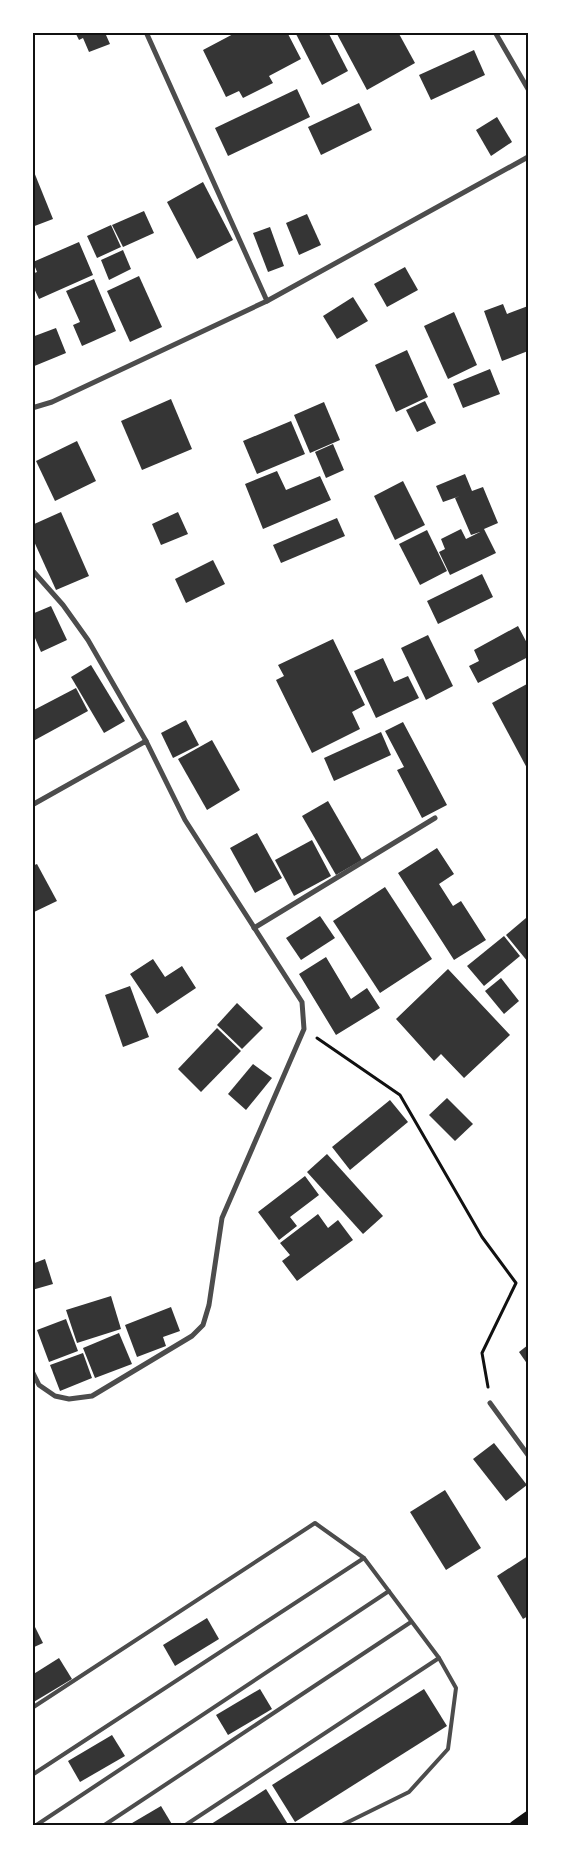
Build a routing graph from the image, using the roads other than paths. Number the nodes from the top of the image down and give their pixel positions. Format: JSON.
{"nodes":[{"id":1,"x":146,"y":32,"type":"edge"},
{"id":2,"x":495,"y":32,"type":"edge"},
{"id":3,"x":528,"y":89,"type":"edge"},
{"id":4,"x":528,"y":157,"type":"edge"},
{"id":5,"x":267,"y":301,"type":"junction"},
{"id":6,"x":32,"y":408,"type":"edge"},
{"id":7,"x":32,"y":570,"type":"edge"},
{"id":8,"x":146,"y":741,"type":"junction"},
{"id":9,"x":32,"y":805,"type":"edge"},
{"id":10,"x":435,"y":818,"type":"dead end"},
{"id":11,"x":254,"y":928,"type":"junction"},
{"id":12,"x":32,"y":1371,"type":"edge"},
{"id":13,"x":490,"y":1403,"type":"road end"},
{"id":14,"x":528,"y":1455,"type":"edge"},
{"id":15,"x":364,"y":1558,"type":"junction"},
{"id":16,"x":389,"y":1591,"type":"junction"},
{"id":17,"x":411,"y":1622,"type":"junction"},
{"id":18,"x":439,"y":1658,"type":"junction"},
{"id":19,"x":32,"y":1708,"type":"edge"},
{"id":20,"x":32,"y":1775,"type":"edge"},
{"id":21,"x":528,"y":1816,"type":"edge"},
{"id":22,"x":35,"y":1826,"type":"edge"},
{"id":23,"x":103,"y":1826,"type":"edge"},
{"id":24,"x":184,"y":1826,"type":"edge"},
{"id":25,"x":340,"y":1826,"type":"edge"},
{"id":26,"x":514,"y":1826,"type":"edge"}],
"edges":[{"from":1,"to":5,"type":"street"},
{"from":2,"to":3,"type":"street"},
{"from":4,"to":5,"type":"street"},
{"from":5,"to":6,"type":"street"},
{"from":7,"to":8,"type":"street"},
{"from":8,"to":9,"type":"street"},
{"from":8,"to":11,"type":"street"},
{"from":10,"to":11,"type":"street"},
{"from":11,"to":12,"type":"street"},
{"from":13,"to":14,"type":"street"},
{"from":15,"to":16,"type":"lane"},
{"from":15,"to":19,"type":"lane"},
{"from":15,"to":20,"type":"lane"},
{"from":16,"to":17,"type":"lane"},
{"from":16,"to":22,"type":"lane"},
{"from":17,"to":18,"type":"lane"},
{"from":17,"to":23,"type":"lane"},
{"from":18,"to":24,"type":"lane"},
{"from":18,"to":25,"type":"lane"},
{"from":21,"to":26,"type":"main road"}]}
